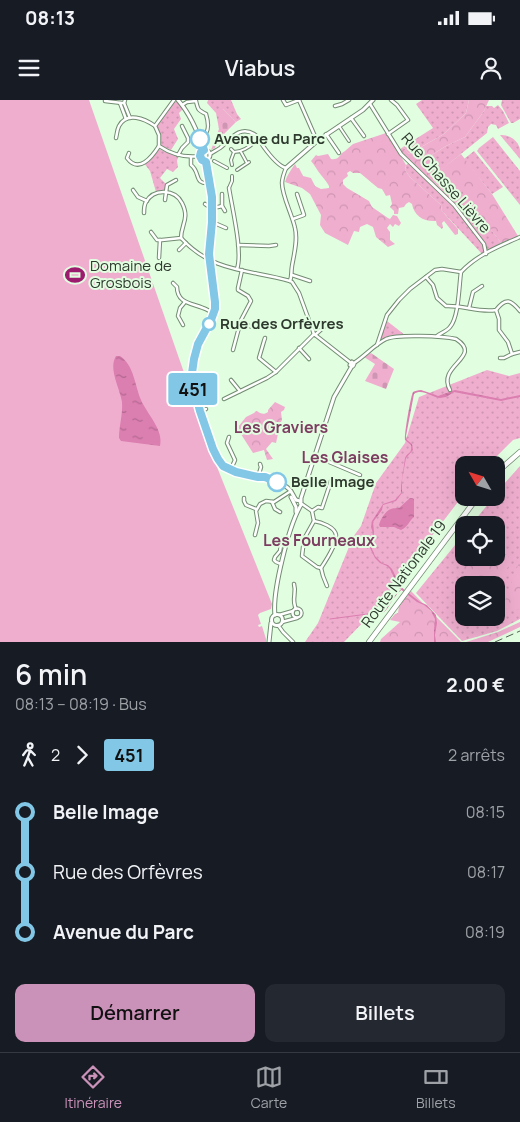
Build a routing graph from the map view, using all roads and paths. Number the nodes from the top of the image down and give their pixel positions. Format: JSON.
{"nodes":[{"id":1,"x":174,"y":100,"type":"edge"},
{"id":2,"x":178,"y":100,"type":"edge"},
{"id":3,"x":283,"y":100,"type":"edge"},
{"id":4,"x":299,"y":100,"type":"edge"},
{"id":5,"x":349,"y":100,"type":"edge"},
{"id":6,"x":391,"y":100,"type":"edge"},
{"id":7,"x":105,"y":101,"type":"edge"},
{"id":8,"x":198,"y":101,"type":"edge"},
{"id":9,"x":123,"y":102,"type":"edge"},
{"id":10,"x":371,"y":102,"type":"edge"},
{"id":11,"x":182,"y":105,"type":"junction"},
{"id":12,"x":335,"y":106,"type":"dead end"},
{"id":13,"x":128,"y":118,"type":"junction"},
{"id":14,"x":351,"y":118,"type":"junction"},
{"id":15,"x":155,"y":126,"type":"junction"},
{"id":16,"x":182,"y":126,"type":"dead end"},
{"id":17,"x":339,"y":126,"type":"junction"},
{"id":18,"x":326,"y":134,"type":"junction"},
{"id":19,"x":388,"y":134,"type":"junction"},
{"id":20,"x":364,"y":136,"type":"dead end"},
{"id":21,"x":116,"y":138,"type":"dead end"},
{"id":22,"x":200,"y":139,"type":"junction"},
{"id":23,"x":257,"y":140,"type":"dead end"},
{"id":24,"x":317,"y":140,"type":"junction"},
{"id":25,"x":349,"y":141,"type":"dead end"},
{"id":26,"x":159,"y":146,"type":"junction"},
{"id":27,"x":230,"y":148,"type":"dead end"},
{"id":28,"x":204,"y":150,"type":"junction"},
{"id":29,"x":234,"y":152,"type":"junction"},
{"id":30,"x":241,"y":152,"type":"junction"},
{"id":31,"x":339,"y":153,"type":"dead end"},
{"id":32,"x":129,"y":154,"type":"dead end"},
{"id":33,"x":178,"y":154,"type":"junction"},
{"id":34,"x":210,"y":154,"type":"junction"},
{"id":35,"x":200,"y":156,"type":"junction"},
{"id":36,"x":191,"y":157,"type":"junction"},
{"id":37,"x":205,"y":160,"type":"junction"},
{"id":38,"x":214,"y":161,"type":"dead end"},
{"id":39,"x":232,"y":165,"type":"dead end"},
{"id":40,"x":227,"y":168,"type":"dead end"},
{"id":41,"x":286,"y":168,"type":"junction"},
{"id":42,"x":237,"y":170,"type":"dead end"},
{"id":43,"x":232,"y":176,"type":"dead end"},
{"id":44,"x":176,"y":180,"type":"dead end"},
{"id":45,"x":210,"y":183,"type":"junction"},
{"id":46,"x":229,"y":188,"type":"joint"},
{"id":47,"x":133,"y":190,"type":"dead end"},
{"id":48,"x":166,"y":192,"type":"junction"},
{"id":49,"x":222,"y":194,"type":"dead end"},
{"id":50,"x":297,"y":194,"type":"dead end"},
{"id":51,"x":165,"y":200,"type":"dead end"},
{"id":52,"x":147,"y":201,"type":"junction"},
{"id":53,"x":205,"y":204,"type":"dead end"},
{"id":54,"x":222,"y":206,"type":"junction"},
{"id":55,"x":212,"y":207,"type":"junction"},
{"id":56,"x":224,"y":211,"type":"dead end"},
{"id":57,"x":144,"y":214,"type":"dead end"},
{"id":58,"x":292,"y":219,"type":"junction"},
{"id":59,"x":212,"y":222,"type":"junction"},
{"id":60,"x":226,"y":228,"type":"dead end"},
{"id":61,"x":151,"y":232,"type":"dead end"},
{"id":62,"x":520,"y":237,"type":"edge"},
{"id":63,"x":181,"y":238,"type":"junction"},
{"id":64,"x":160,"y":240,"type":"junction"},
{"id":65,"x":186,"y":243,"type":"junction"},
{"id":66,"x":238,"y":245,"type":"junction"},
{"id":67,"x":276,"y":245,"type":"dead end"},
{"id":68,"x":179,"y":250,"type":"dead end"},
{"id":69,"x":486,"y":254,"type":"junction"},
{"id":70,"x":159,"y":258,"type":"dead end"},
{"id":71,"x":209,"y":260,"type":"junction"},
{"id":72,"x":237,"y":269,"type":"junction"},
{"id":73,"x":242,"y":270,"type":"junction"},
{"id":74,"x":461,"y":272,"type":"junction"},
{"id":75,"x":292,"y":275,"type":"junction"},
{"id":76,"x":426,"y":277,"type":"junction"},
{"id":77,"x":290,"y":281,"type":"junction"},
{"id":78,"x":310,"y":281,"type":"dead end"},
{"id":79,"x":174,"y":283,"type":"dead end"},
{"id":80,"x":482,"y":286,"type":"dead end"},
{"id":81,"x":185,"y":302,"type":"junction"},
{"id":82,"x":457,"y":306,"type":"junction"},
{"id":83,"x":469,"y":308,"type":"junction"},
{"id":84,"x":496,"y":310,"type":"junction"},
{"id":85,"x":520,"y":311,"type":"edge"},
{"id":86,"x":214,"y":313,"type":"junction"},
{"id":87,"x":240,"y":323,"type":"junction"},
{"id":88,"x":183,"y":325,"type":"dead end"},
{"id":89,"x":325,"y":326,"type":"dead end"},
{"id":90,"x":253,"y":327,"type":"dead end"},
{"id":91,"x":314,"y":334,"type":"junction"},
{"id":92,"x":436,"y":337,"type":"junction"},
{"id":93,"x":265,"y":338,"type":"dead end"},
{"id":94,"x":377,"y":345,"type":"junction"},
{"id":95,"x":299,"y":348,"type":"junction"},
{"id":96,"x":233,"y":350,"type":"dead end"},
{"id":97,"x":520,"y":352,"type":"edge"},
{"id":98,"x":512,"y":354,"type":"junction"},
{"id":99,"x":500,"y":358,"type":"dead end"},
{"id":100,"x":310,"y":359,"type":"dead end"},
{"id":101,"x":352,"y":364,"type":"junction"},
{"id":102,"x":276,"y":372,"type":"junction"},
{"id":103,"x":192,"y":373,"type":"junction"},
{"id":104,"x":231,"y":380,"type":"dead end"},
{"id":105,"x":204,"y":381,"type":"dead end"},
{"id":106,"x":450,"y":390,"type":"dead end"},
{"id":107,"x":240,"y":391,"type":"junction"},
{"id":108,"x":224,"y":400,"type":"dead end"},
{"id":109,"x":206,"y":408,"type":"dead end"},
{"id":110,"x":200,"y":411,"type":"junction"},
{"id":111,"x":229,"y":437,"type":"dead end"},
{"id":112,"x":520,"y":452,"type":"edge"},
{"id":113,"x":314,"y":456,"type":"junction"},
{"id":114,"x":260,"y":464,"type":"dead end"},
{"id":115,"x":505,"y":464,"type":"edge"},
{"id":116,"x":230,"y":470,"type":"junction"},
{"id":117,"x":360,"y":475,"type":"dead end"},
{"id":118,"x":258,"y":476,"type":"junction"},
{"id":119,"x":331,"y":481,"type":"dead end"},
{"id":120,"x":290,"y":492,"type":"junction"},
{"id":121,"x":244,"y":498,"type":"dead end"},
{"id":122,"x":272,"y":502,"type":"junction"},
{"id":123,"x":299,"y":503,"type":"junction"},
{"id":124,"x":471,"y":506,"type":"edge"},
{"id":125,"x":256,"y":509,"type":"junction"},
{"id":126,"x":312,"y":511,"type":"junction"},
{"id":127,"x":280,"y":512,"type":"dead end"},
{"id":128,"x":314,"y":520,"type":"junction"},
{"id":129,"x":255,"y":535,"type":"dead end"},
{"id":130,"x":282,"y":539,"type":"dead end"},
{"id":131,"x":281,"y":564,"type":"junction"},
{"id":132,"x":321,"y":568,"type":"junction"},
{"id":133,"x":294,"y":584,"type":"dead end"},
{"id":134,"x":327,"y":586,"type":"dead end"},
{"id":135,"x":294,"y":610,"type":"junction"},
{"id":136,"x":277,"y":615,"type":"junction"},
{"id":137,"x":298,"y":617,"type":"junction"},
{"id":138,"x":276,"y":623,"type":"junction"},
{"id":139,"x":270,"y":641,"type":"edge"},
{"id":140,"x":293,"y":642,"type":"edge"},
{"id":141,"x":369,"y":642,"type":"edge"}],
"edges":[{"from":1,"to":15,"type":"street"},
{"from":2,"to":11,"type":"street"},
{"from":3,"to":4,"type":"street"},
{"from":4,"to":24,"type":"street"},
{"from":5,"to":12,"type":"street"},
{"from":6,"to":19,"type":"street"},
{"from":7,"to":9,"type":"street"},
{"from":8,"to":11,"type":"street"},
{"from":8,"to":22,"type":"street"},
{"from":9,"to":13,"type":"street"},
{"from":10,"to":14,"type":"street"},
{"from":10,"to":19,"type":"street","name":"Rue Chasse Lièvre"},
{"from":11,"to":22,"type":"street"},
{"from":13,"to":15,"type":"street"},
{"from":13,"to":21,"type":"street"},
{"from":14,"to":17,"type":"street"},
{"from":14,"to":20,"type":"street"},
{"from":15,"to":26,"type":"street"},
{"from":16,"to":33,"type":"street"},
{"from":17,"to":18,"type":"street"},
{"from":17,"to":25,"type":"street"},
{"from":18,"to":24,"type":"street"},
{"from":18,"to":31,"type":"street"},
{"from":19,"to":69,"type":"street","name":"Rue Chasse Lièvre"},
{"from":22,"to":28,"type":"street"},
{"from":23,"to":30,"type":"street"},
{"from":24,"to":41,"type":"street"},
{"from":26,"to":32,"type":"street"},
{"from":26,"to":33,"type":"street"},
{"from":27,"to":29,"type":"street"},
{"from":28,"to":34,"type":"street"},
{"from":28,"to":35,"type":"street"},
{"from":29,"to":30,"type":"street"},
{"from":29,"to":39,"type":"street"},
{"from":30,"to":42,"type":"street"},
{"from":33,"to":36,"type":"street"},
{"from":34,"to":37,"type":"street"},
{"from":34,"to":41,"type":"street"},
{"from":35,"to":36,"type":"street"},
{"from":35,"to":37,"type":"street"},
{"from":36,"to":45,"type":"street"},
{"from":37,"to":45,"type":"street"},
{"from":38,"to":40,"type":"street"},
{"from":41,"to":58,"type":"street"},
{"from":43,"to":46,"type":"street"},
{"from":44,"to":48,"type":"street"},
{"from":45,"to":55,"type":"street"},
{"from":46,"to":66,"type":"street"},
{"from":47,"to":52,"type":"street"},
{"from":48,"to":51,"type":"street"},
{"from":48,"to":52,"type":"street"},
{"from":48,"to":63,"type":"street"},
{"from":49,"to":54,"type":"street"},
{"from":50,"to":58,"type":"street"},
{"from":52,"to":57,"type":"street"},
{"from":53,"to":55,"type":"street"},
{"from":54,"to":55,"type":"street"},
{"from":54,"to":56,"type":"street"},
{"from":55,"to":59,"type":"street"},
{"from":58,"to":75,"type":"street"},
{"from":59,"to":60,"type":"street"},
{"from":59,"to":71,"type":"street"},
{"from":61,"to":64,"type":"street"},
{"from":62,"to":69,"type":"street"},
{"from":63,"to":64,"type":"street"},
{"from":63,"to":65,"type":"street"},
{"from":64,"to":70,"type":"street"},
{"from":65,"to":68,"type":"street"},
{"from":65,"to":71,"type":"street"},
{"from":66,"to":67,"type":"street"},
{"from":66,"to":72,"type":"street"},
{"from":69,"to":74,"type":"street"},
{"from":71,"to":72,"type":"street"},
{"from":71,"to":86,"type":"street"},
{"from":72,"to":73,"type":"street"},
{"from":73,"to":77,"type":"street"},
{"from":73,"to":87,"type":"street"},
{"from":74,"to":76,"type":"street"},
{"from":74,"to":82,"type":"street"},
{"from":75,"to":77,"type":"street"},
{"from":75,"to":78,"type":"street"},
{"from":76,"to":82,"type":"street"},
{"from":76,"to":94,"type":"street"},
{"from":77,"to":91,"type":"street"},
{"from":79,"to":81,"type":"street"},
{"from":80,"to":83,"type":"street"},
{"from":81,"to":86,"type":"street"},
{"from":81,"to":88,"type":"street"},
{"from":82,"to":83,"type":"street"},
{"from":82,"to":92,"type":"street"},
{"from":83,"to":84,"type":"street"},
{"from":84,"to":85,"type":"street"},
{"from":84,"to":98,"type":"street"},
{"from":86,"to":103,"type":"street"},
{"from":87,"to":90,"type":"street"},
{"from":87,"to":96,"type":"street"},
{"from":89,"to":91,"type":"street"},
{"from":91,"to":95,"type":"street"},
{"from":91,"to":101,"type":"street"},
{"from":92,"to":94,"type":"street"},
{"from":92,"to":106,"type":"street"},
{"from":93,"to":102,"type":"street"},
{"from":94,"to":101,"type":"street"},
{"from":95,"to":100,"type":"street"},
{"from":95,"to":102,"type":"street"},
{"from":97,"to":98,"type":"street"},
{"from":98,"to":99,"type":"street"},
{"from":101,"to":113,"type":"street"},
{"from":102,"to":107,"type":"street"},
{"from":103,"to":105,"type":"street"},
{"from":103,"to":110,"type":"street"},
{"from":104,"to":107,"type":"street"},
{"from":107,"to":108,"type":"street"},
{"from":109,"to":110,"type":"street"},
{"from":110,"to":116,"type":"street"},
{"from":111,"to":116,"type":"street"},
{"from":112,"to":115,"type":"main road"},
{"from":113,"to":117,"type":"street"},
{"from":113,"to":123,"type":"street"},
{"from":114,"to":118,"type":"street"},
{"from":116,"to":118,"type":"street"},
{"from":118,"to":120,"type":"street"},
{"from":119,"to":126,"type":"street"},
{"from":120,"to":122,"type":"street"},
{"from":120,"to":123,"type":"street"},
{"from":121,"to":125,"type":"street"},
{"from":122,"to":125,"type":"street"},
{"from":122,"to":127,"type":"street"},
{"from":123,"to":126,"type":"street"},
{"from":123,"to":131,"type":"street"},
{"from":124,"to":141,"type":"main road","name":"Route Nationale 19"},
{"from":125,"to":129,"type":"street"},
{"from":126,"to":128,"type":"street"},
{"from":128,"to":132,"type":"street"},
{"from":128,"to":132,"type":"street"},
{"from":130,"to":131,"type":"street"},
{"from":131,"to":136,"type":"street"},
{"from":132,"to":134,"type":"street"},
{"from":133,"to":135,"type":"street"},
{"from":135,"to":136,"type":"street"},
{"from":135,"to":137,"type":"street"},
{"from":135,"to":137,"type":"street"},
{"from":136,"to":138,"type":"street"},
{"from":136,"to":138,"type":"street"},
{"from":137,"to":138,"type":"street"},
{"from":138,"to":139,"type":"street"},
{"from":138,"to":140,"type":"street"}]}
